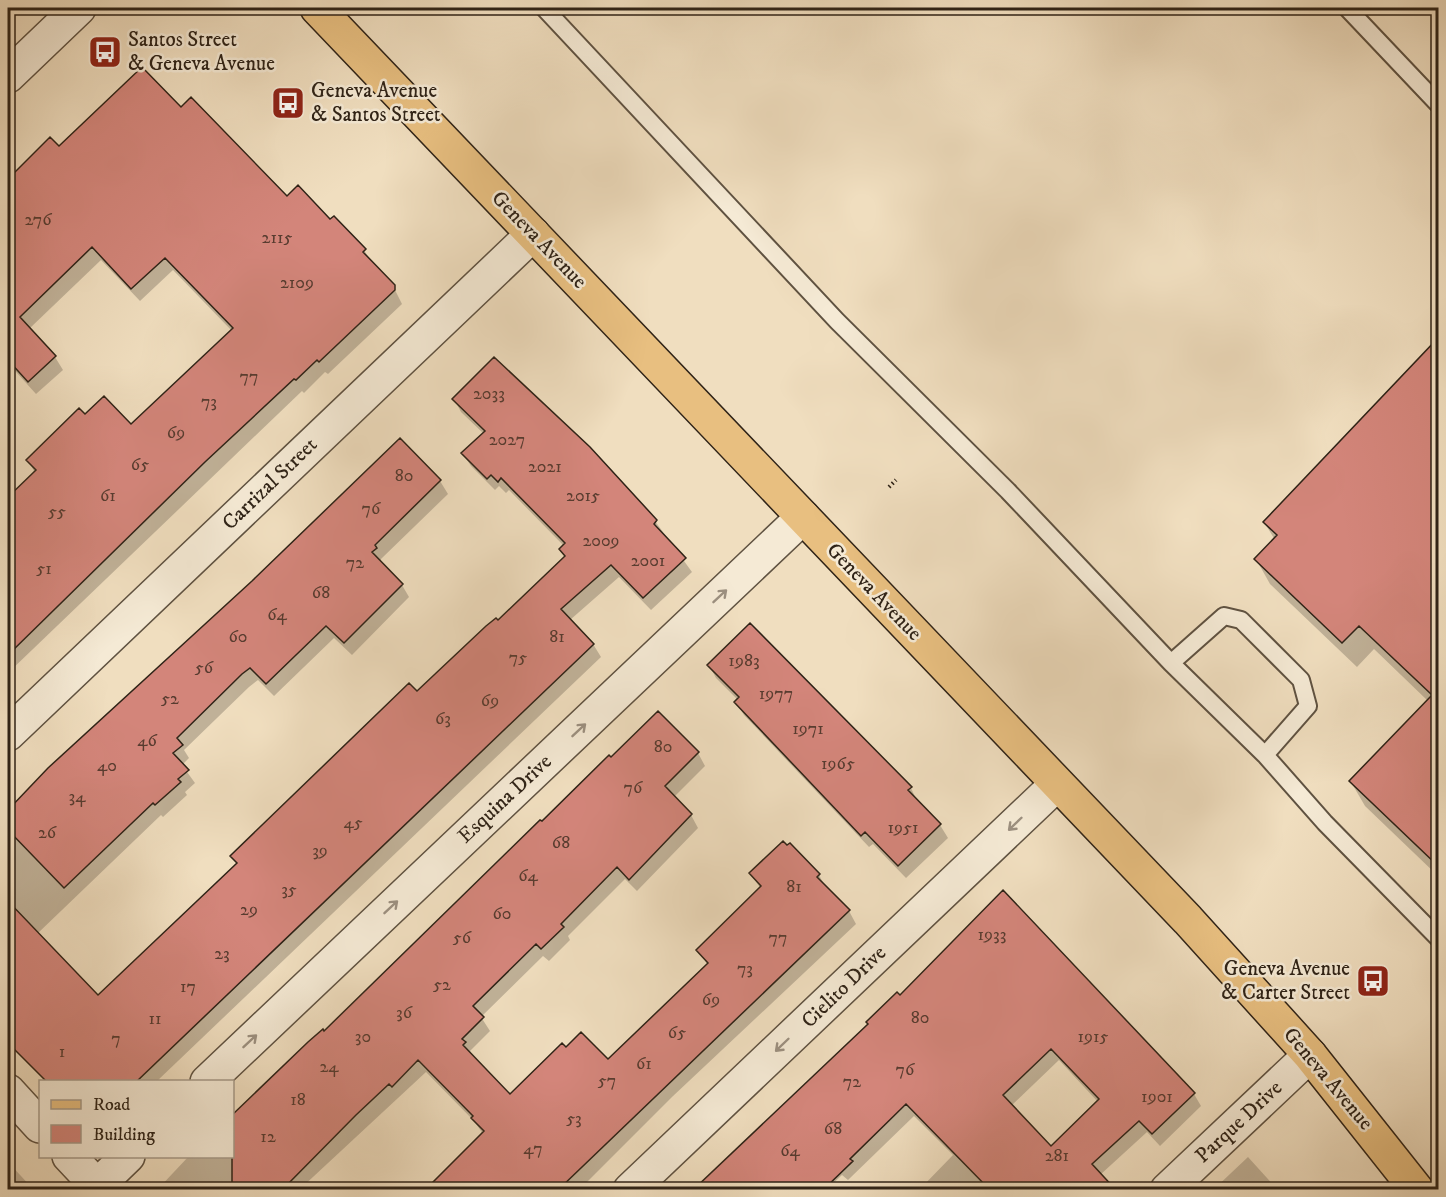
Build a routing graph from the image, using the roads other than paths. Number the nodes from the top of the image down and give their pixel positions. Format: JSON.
{"nodes":[{"id":1,"x":79,"y":8,"type":"edge"},
{"id":2,"x":317,"y":8,"type":"edge"},
{"id":3,"x":544,"y":8,"type":"edge"},
{"id":4,"x":1347,"y":8,"type":"edge"},
{"id":5,"x":8,"y":76,"type":"edge"},
{"id":6,"x":1438,"y":104,"type":"edge"},
{"id":7,"x":533,"y":234,"type":"junction"},
{"id":8,"x":803,"y":518,"type":"junction"},
{"id":9,"x":1171,"y":663,"type":"junction"},
{"id":10,"x":8,"y":734,"type":"edge"},
{"id":11,"x":1264,"y":755,"type":"junction"},
{"id":12,"x":1057,"y":784,"type":"junction"},
{"id":13,"x":1438,"y":938,"type":"edge"},
{"id":14,"x":1310,"y":1055,"type":"junction"},
{"id":15,"x":209,"y":1080,"type":"edge"},
{"id":16,"x":8,"y":1091,"type":"edge"},
{"id":17,"x":39,"y":1125,"type":"edge"},
{"id":18,"x":71,"y":1158,"type":"edge"},
{"id":19,"x":126,"y":1158,"type":"edge"},
{"id":20,"x":99,"y":1188,"type":"edge"},
{"id":21,"x":630,"y":1190,"type":"edge"},
{"id":22,"x":1167,"y":1190,"type":"edge"},
{"id":23,"x":1417,"y":1190,"type":"edge"}],
"edges":[{"from":1,"to":5,"type":"street"},
{"from":2,"to":7,"type":"main road","name":"Geneva Avenue"},
{"from":3,"to":9,"type":"lane"},
{"from":4,"to":6,"type":"lane"},
{"from":7,"to":8,"type":"main road","name":"Geneva Avenue"},
{"from":7,"to":10,"type":"street","name":"Carrizal Street"},
{"from":8,"to":12,"type":"main road","name":"Geneva Avenue"},
{"from":15,"to":8,"type":"street","name":"Esquina Drive","one_way":true},
{"from":9,"to":11,"type":"lane"},
{"from":9,"to":11,"type":"lane"},
{"from":11,"to":13,"type":"lane"},
{"from":12,"to":14,"type":"main road","name":"Geneva Avenue"},
{"from":12,"to":21,"type":"street","name":"Cielito Drive","one_way":true},
{"from":14,"to":22,"type":"street","name":"Parque Drive"},
{"from":14,"to":23,"type":"main road","name":"Geneva Avenue"},
{"from":16,"to":17,"type":"street"},
{"from":18,"to":20,"type":"street"},
{"from":19,"to":20,"type":"street"}]}
